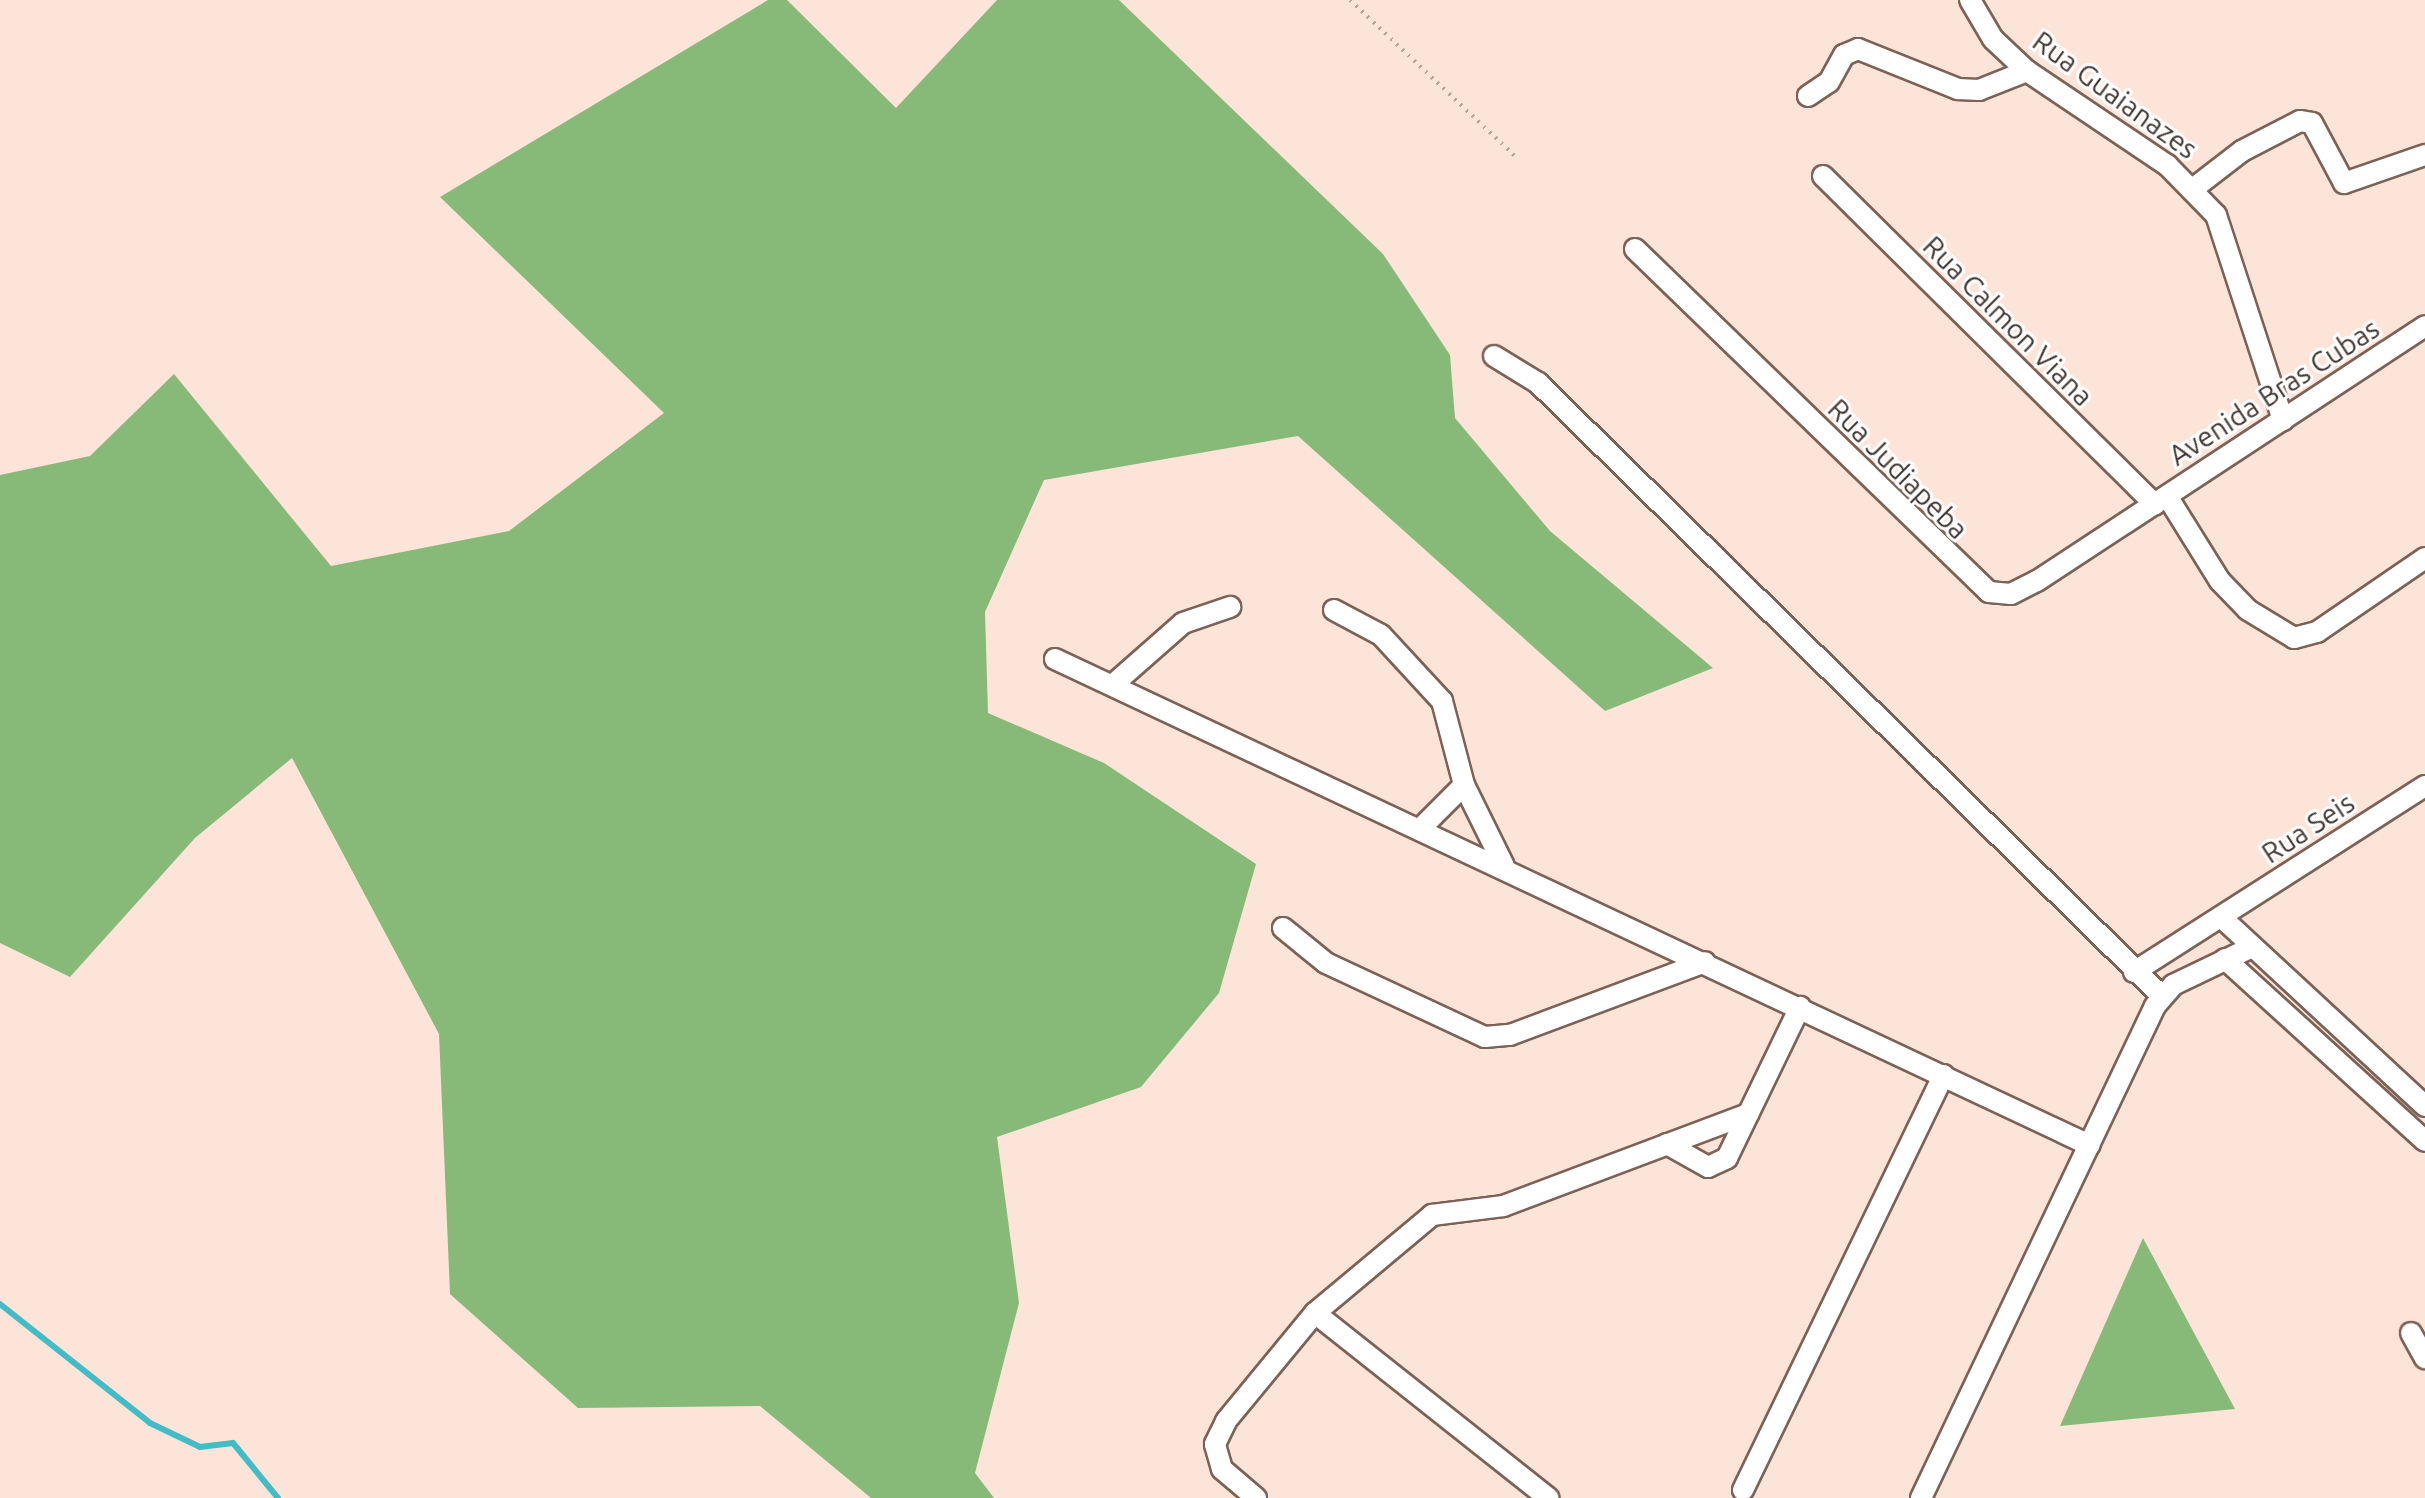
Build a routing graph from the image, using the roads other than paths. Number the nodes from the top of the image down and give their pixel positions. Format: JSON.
{"nodes":[{"id":1,"x":1970,"y":0,"type":"edge"},
{"id":2,"x":2027,"y":71,"type":"junction"},
{"id":3,"x":1808,"y":96,"type":"dead end"},
{"id":4,"x":2425,"y":155,"type":"edge"},
{"id":5,"x":1823,"y":176,"type":"dead end"},
{"id":6,"x":2194,"y":188,"type":"junction"},
{"id":7,"x":1635,"y":249,"type":"dead end"},
{"id":8,"x":2425,"y":326,"type":"edge"},
{"id":9,"x":1494,"y":356,"type":"dead end"},
{"id":10,"x":2283,"y":420,"type":"junction"},
{"id":11,"x":2161,"y":501,"type":"junction"},
{"id":12,"x":2425,"y":558,"type":"edge"},
{"id":13,"x":1230,"y":607,"type":"dead end"},
{"id":14,"x":1334,"y":610,"type":"dead end"},
{"id":15,"x":1055,"y":659,"type":"dead end"},
{"id":16,"x":1116,"y":682,"type":"junction"},
{"id":17,"x":1464,"y":785,"type":"junction"},
{"id":18,"x":2425,"y":786,"type":"edge"},
{"id":19,"x":1422,"y":827,"type":"junction"},
{"id":20,"x":1504,"y":866,"type":"junction"},
{"id":21,"x":2221,"y":917,"type":"junction"},
{"id":22,"x":1283,"y":928,"type":"dead end"},
{"id":23,"x":2250,"y":948,"type":"junction"},
{"id":24,"x":2225,"y":959,"type":"junction"},
{"id":25,"x":1705,"y":962,"type":"junction"},
{"id":26,"x":2134,"y":972,"type":"junction"},
{"id":27,"x":2162,"y":996,"type":"junction"},
{"id":28,"x":1800,"y":1007,"type":"junction"},
{"id":29,"x":1944,"y":1075,"type":"junction"},
{"id":30,"x":2425,"y":1106,"type":"edge"},
{"id":31,"x":1748,"y":1114,"type":"junction"},
{"id":32,"x":2425,"y":1141,"type":"edge"},
{"id":33,"x":1667,"y":1144,"type":"junction"},
{"id":34,"x":2089,"y":1145,"type":"junction"},
{"id":35,"x":1315,"y":1313,"type":"junction"},
{"id":36,"x":2411,"y":1333,"type":"dead end"},
{"id":37,"x":2425,"y":1358,"type":"edge"},
{"id":38,"x":1743,"y":1490,"type":"dead end"},
{"id":39,"x":1256,"y":1498,"type":"edge"},
{"id":40,"x":1548,"y":1498,"type":"edge"},
{"id":41,"x":1921,"y":1498,"type":"edge"}],
"edges":[{"from":1,"to":2,"type":"street","name":"Rua Guaianazes"},
{"from":2,"to":3,"type":"street"},
{"from":2,"to":6,"type":"street","name":"Rua Guaianazes"},
{"from":4,"to":6,"type":"street"},
{"from":5,"to":11,"type":"street","name":"Rua Calmon Viana"},
{"from":6,"to":10,"type":"street","name":"Rua Guaianazes"},
{"from":7,"to":11,"type":"street","name":"Rua Judiapeba"},
{"from":8,"to":10,"type":"street","name":"Avenida Bras Cubas"},
{"from":9,"to":26,"type":"street"},
{"from":10,"to":11,"type":"street","name":"Avenida Bras Cubas"},
{"from":11,"to":12,"type":"street","name":"Rua Calmon Viana"},
{"from":13,"to":16,"type":"street"},
{"from":14,"to":17,"type":"street"},
{"from":15,"to":16,"type":"street"},
{"from":16,"to":19,"type":"street"},
{"from":17,"to":19,"type":"street"},
{"from":17,"to":20,"type":"street"},
{"from":18,"to":21,"type":"street","name":"Rua Seis"},
{"from":19,"to":20,"type":"street"},
{"from":20,"to":25,"type":"street"},
{"from":21,"to":23,"type":"street"},
{"from":21,"to":26,"type":"street","name":"Rua Seis"},
{"from":22,"to":25,"type":"street"},
{"from":23,"to":24,"type":"street"},
{"from":23,"to":30,"type":"street"},
{"from":24,"to":27,"type":"street"},
{"from":24,"to":32,"type":"street"},
{"from":25,"to":28,"type":"street"},
{"from":26,"to":27,"type":"street"},
{"from":27,"to":34,"type":"street"},
{"from":28,"to":29,"type":"street"},
{"from":28,"to":31,"type":"street"},
{"from":29,"to":34,"type":"street"},
{"from":29,"to":38,"type":"street"},
{"from":31,"to":33,"type":"street"},
{"from":31,"to":33,"type":"street"},
{"from":33,"to":35,"type":"street"},
{"from":34,"to":41,"type":"street"},
{"from":35,"to":39,"type":"street"},
{"from":35,"to":40,"type":"street"},
{"from":36,"to":37,"type":"street"}]}
